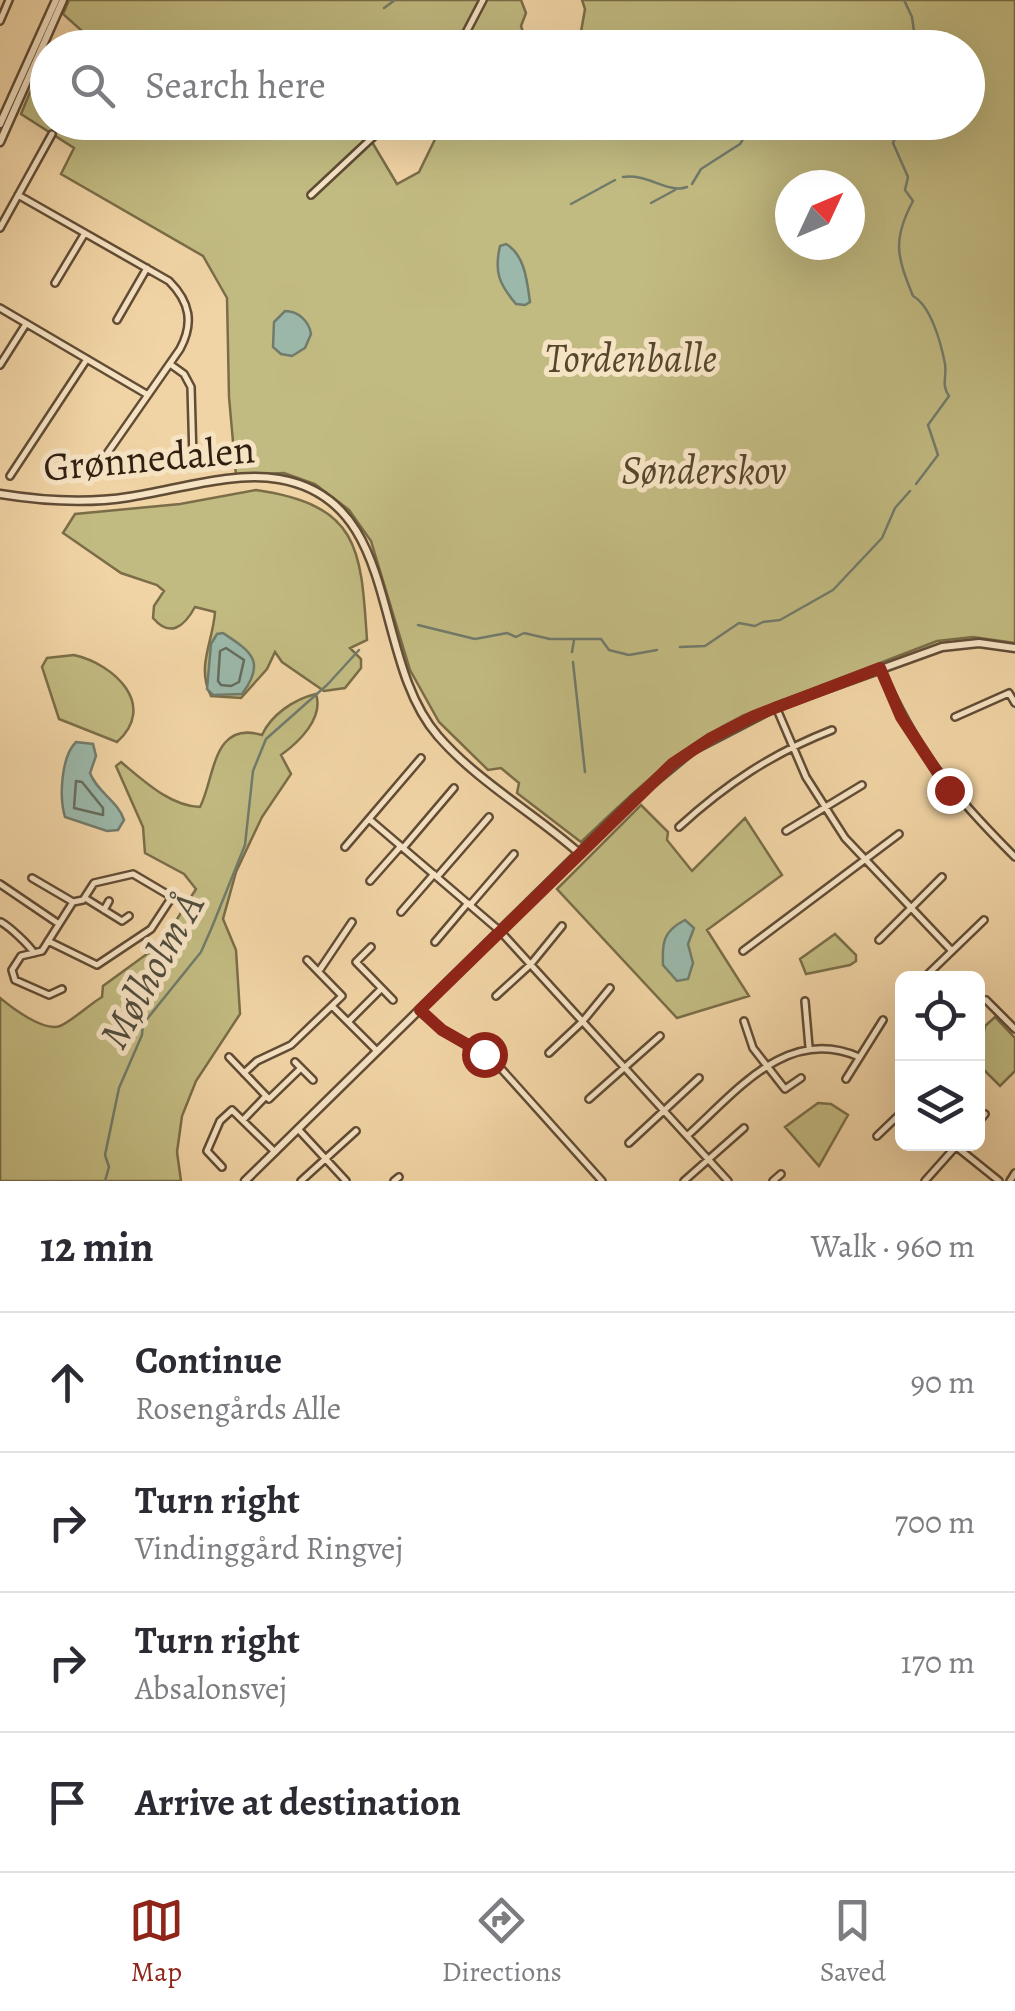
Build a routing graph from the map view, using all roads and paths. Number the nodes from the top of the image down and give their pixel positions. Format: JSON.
{"nodes":[{"id":1,"x":9,"y":0,"type":"edge"},
{"id":2,"x":60,"y":0,"type":"edge"},
{"id":3,"x":483,"y":0,"type":"edge"},
{"id":4,"x":2,"y":12,"type":"edge"},
{"id":5,"x":0,"y":22,"type":"edge"},
{"id":6,"x":45,"y":30,"type":"edge"},
{"id":7,"x":47,"y":30,"type":"edge"},
{"id":8,"x":467,"y":30,"type":"edge"},
{"id":9,"x":30,"y":62,"type":"edge"},
{"id":10,"x":30,"y":70,"type":"edge"},
{"id":11,"x":0,"y":124,"type":"edge"},
{"id":12,"x":1,"y":137,"type":"edge"},
{"id":13,"x":49,"y":140,"type":"edge"},
{"id":14,"x":370,"y":140,"type":"edge"},
{"id":15,"x":310,"y":195,"type":"dead end"},
{"id":16,"x":18,"y":196,"type":"junction"},
{"id":17,"x":0,"y":228,"type":"edge"},
{"id":18,"x":84,"y":233,"type":"junction"},
{"id":19,"x":147,"y":268,"type":"junction"},
{"id":20,"x":55,"y":283,"type":"dead end"},
{"id":21,"x":0,"y":308,"type":"edge"},
{"id":22,"x":117,"y":320,"type":"dead end"},
{"id":23,"x":26,"y":324,"type":"junction"},
{"id":24,"x":87,"y":359,"type":"junction"},
{"id":25,"x":170,"y":364,"type":"junction"},
{"id":26,"x":0,"y":365,"type":"edge"},
{"id":27,"x":148,"y":395,"type":"junction"},
{"id":28,"x":193,"y":459,"type":"dead end"},
{"id":29,"x":10,"y":476,"type":"dead end"},
{"id":30,"x":90,"y":478,"type":"dead end"},
{"id":31,"x":0,"y":494,"type":"edge"},
{"id":32,"x":1015,"y":648,"type":"edge"},
{"id":33,"x":880,"y":668,"type":"junction"},
{"id":34,"x":1015,"y":703,"type":"edge"},
{"id":35,"x":776,"y":707,"type":"junction"},
{"id":36,"x":956,"y":717,"type":"dead end"},
{"id":37,"x":832,"y":730,"type":"dead end"},
{"id":38,"x":791,"y":746,"type":"junction"},
{"id":39,"x":421,"y":758,"type":"dead end"},
{"id":40,"x":862,"y":786,"type":"dead end"},
{"id":41,"x":454,"y":788,"type":"dead end"},
{"id":42,"x":824,"y":808,"type":"junction"},
{"id":43,"x":489,"y":817,"type":"dead end"},
{"id":44,"x":370,"y":819,"type":"junction"},
{"id":45,"x":679,"y":827,"type":"dead end"},
{"id":46,"x":786,"y":831,"type":"dead end"},
{"id":47,"x":898,"y":834,"type":"dead end"},
{"id":48,"x":346,"y":847,"type":"dead end"},
{"id":49,"x":402,"y":847,"type":"junction"},
{"id":50,"x":578,"y":853,"type":"junction"},
{"id":51,"x":514,"y":854,"type":"dead end"},
{"id":52,"x":1015,"y":857,"type":"edge"},
{"id":53,"x":864,"y":860,"type":"junction"},
{"id":54,"x":436,"y":876,"type":"junction"},
{"id":55,"x":32,"y":878,"type":"dead end"},
{"id":56,"x":942,"y":878,"type":"dead end"},
{"id":57,"x":370,"y":881,"type":"dead end"},
{"id":58,"x":0,"y":884,"type":"edge"},
{"id":59,"x":85,"y":898,"type":"junction"},
{"id":60,"x":109,"y":901,"type":"dead end"},
{"id":61,"x":72,"y":902,"type":"junction"},
{"id":62,"x":469,"y":904,"type":"junction"},
{"id":63,"x":911,"y":908,"type":"junction"},
{"id":64,"x":104,"y":910,"type":"junction"},
{"id":65,"x":402,"y":912,"type":"dead end"},
{"id":66,"x":129,"y":916,"type":"dead end"},
{"id":67,"x":984,"y":920,"type":"dead end"},
{"id":68,"x":1,"y":922,"type":"edge"},
{"id":69,"x":352,"y":922,"type":"dead end"},
{"id":70,"x":59,"y":924,"type":"junction"},
{"id":71,"x":562,"y":926,"type":"dead end"},
{"id":72,"x":500,"y":931,"type":"junction"},
{"id":73,"x":879,"y":940,"type":"dead end"},
{"id":74,"x":48,"y":941,"type":"junction"},
{"id":75,"x":435,"y":942,"type":"dead end"},
{"id":76,"x":371,"y":948,"type":"dead end"},
{"id":77,"x":952,"y":951,"type":"junction"},
{"id":78,"x":743,"y":952,"type":"dead end"},
{"id":79,"x":34,"y":953,"type":"junction"},
{"id":80,"x":307,"y":960,"type":"dead end"},
{"id":81,"x":531,"y":964,"type":"junction"},
{"id":82,"x":319,"y":971,"type":"junction"},
{"id":83,"x":931,"y":971,"type":"edge"},
{"id":84,"x":39,"y":983,"type":"dead end"},
{"id":85,"x":382,"y":988,"type":"junction"},
{"id":86,"x":610,"y":988,"type":"dead end"},
{"id":87,"x":35,"y":990,"type":"junction"},
{"id":88,"x":62,"y":990,"type":"dead end"},
{"id":89,"x":496,"y":996,"type":"dead end"},
{"id":90,"x":394,"y":1000,"type":"dead end"},
{"id":91,"x":805,"y":1000,"type":"dead end"},
{"id":92,"x":986,"y":1000,"type":"dead end"},
{"id":93,"x":332,"y":1006,"type":"junction"},
{"id":94,"x":420,"y":1010,"type":"junction"},
{"id":95,"x":883,"y":1020,"type":"dead end"},
{"id":96,"x":744,"y":1021,"type":"dead end"},
{"id":97,"x":348,"y":1022,"type":"junction"},
{"id":98,"x":583,"y":1022,"type":"junction"},
{"id":99,"x":1015,"y":1029,"type":"edge"},
{"id":100,"x":660,"y":1036,"type":"dead end"},
{"id":101,"x":809,"y":1049,"type":"junction"},
{"id":102,"x":377,"y":1051,"type":"junction"},
{"id":103,"x":549,"y":1053,"type":"dead end"},
{"id":104,"x":859,"y":1057,"type":"junction"},
{"id":105,"x":228,"y":1058,"type":"dead end"},
{"id":106,"x":764,"y":1066,"type":"junction"},
{"id":107,"x":625,"y":1067,"type":"junction"},
{"id":108,"x":244,"y":1073,"type":"junction"},
{"id":109,"x":699,"y":1078,"type":"dead end"},
{"id":110,"x":801,"y":1078,"type":"dead end"},
{"id":111,"x":846,"y":1079,"type":"dead end"},
{"id":112,"x":313,"y":1080,"type":"dead end"},
{"id":113,"x":266,"y":1096,"type":"junction"},
{"id":114,"x":590,"y":1099,"type":"dead end"},
{"id":115,"x":664,"y":1110,"type":"junction"},
{"id":116,"x":895,"y":1119,"type":"edge"},
{"id":117,"x":242,"y":1120,"type":"junction"},
{"id":118,"x":744,"y":1128,"type":"dead end"},
{"id":119,"x":298,"y":1130,"type":"junction"},
{"id":120,"x":356,"y":1131,"type":"dead end"},
{"id":121,"x":687,"y":1136,"type":"junction"},
{"id":122,"x":878,"y":1136,"type":"dead end"},
{"id":123,"x":629,"y":1143,"type":"dead end"},
{"id":124,"x":950,"y":1151,"type":"edge"},
{"id":125,"x":964,"y":1151,"type":"edge"},
{"id":126,"x":275,"y":1152,"type":"junction"},
{"id":127,"x":326,"y":1159,"type":"junction"},
{"id":128,"x":709,"y":1160,"type":"junction"},
{"id":129,"x":222,"y":1168,"type":"dead end"},
{"id":130,"x":1015,"y":1173,"type":"edge"},
{"id":131,"x":781,"y":1174,"type":"dead end"},
{"id":132,"x":245,"y":1181,"type":"edge"},
{"id":133,"x":301,"y":1181,"type":"edge"},
{"id":134,"x":346,"y":1181,"type":"edge"},
{"id":135,"x":602,"y":1181,"type":"edge"},
{"id":136,"x":684,"y":1181,"type":"edge"},
{"id":137,"x":728,"y":1181,"type":"edge"},
{"id":138,"x":772,"y":1181,"type":"edge"},
{"id":139,"x":925,"y":1181,"type":"edge"},
{"id":140,"x":999,"y":1181,"type":"edge"},
{"id":141,"x":1010,"y":1181,"type":"edge"}],
"edges":[{"from":1,"to":4,"type":"street"},
{"from":2,"to":6,"type":"street"},
{"from":2,"to":7,"type":"street"},
{"from":3,"to":8,"type":"street"},
{"from":4,"to":5,"type":"street"},
{"from":9,"to":11,"type":"street"},
{"from":10,"to":12,"type":"street"},
{"from":13,"to":16,"type":"street"},
{"from":14,"to":15,"type":"street"},
{"from":16,"to":17,"type":"street"},
{"from":16,"to":18,"type":"street"},
{"from":18,"to":19,"type":"street"},
{"from":18,"to":20,"type":"street"},
{"from":19,"to":22,"type":"street"},
{"from":19,"to":25,"type":"street"},
{"from":21,"to":23,"type":"street"},
{"from":23,"to":24,"type":"street"},
{"from":23,"to":26,"type":"street"},
{"from":24,"to":27,"type":"street"},
{"from":24,"to":29,"type":"street"},
{"from":25,"to":27,"type":"street"},
{"from":25,"to":28,"type":"street"},
{"from":27,"to":30,"type":"street"},
{"from":31,"to":50,"type":"street","name":"Grønnedalen"},
{"from":32,"to":33,"type":"street"},
{"from":33,"to":35,"type":"street"},
{"from":33,"to":52,"type":"street"},
{"from":34,"to":36,"type":"street"},
{"from":35,"to":38,"type":"street"},
{"from":35,"to":50,"type":"street"},
{"from":37,"to":38,"type":"street"},
{"from":38,"to":42,"type":"street"},
{"from":38,"to":45,"type":"street"},
{"from":39,"to":44,"type":"street"},
{"from":40,"to":42,"type":"street"},
{"from":41,"to":49,"type":"street"},
{"from":42,"to":46,"type":"street"},
{"from":42,"to":53,"type":"street"},
{"from":43,"to":54,"type":"street"},
{"from":44,"to":48,"type":"street"},
{"from":44,"to":49,"type":"street"},
{"from":47,"to":53,"type":"street"},
{"from":49,"to":54,"type":"street"},
{"from":49,"to":57,"type":"street"},
{"from":50,"to":72,"type":"street"},
{"from":51,"to":62,"type":"street"},
{"from":53,"to":63,"type":"street"},
{"from":53,"to":78,"type":"street"},
{"from":54,"to":62,"type":"street"},
{"from":54,"to":65,"type":"street"},
{"from":55,"to":61,"type":"street"},
{"from":56,"to":63,"type":"street"},
{"from":58,"to":70,"type":"street"},
{"from":59,"to":61,"type":"street"},
{"from":59,"to":64,"type":"street"},
{"from":59,"to":74,"type":"street"},
{"from":60,"to":64,"type":"street"},
{"from":61,"to":70,"type":"street"},
{"from":62,"to":72,"type":"street"},
{"from":62,"to":75,"type":"street"},
{"from":63,"to":73,"type":"street"},
{"from":63,"to":77,"type":"street"},
{"from":64,"to":66,"type":"street"},
{"from":67,"to":77,"type":"street"},
{"from":68,"to":79,"type":"street"},
{"from":69,"to":82,"type":"street"},
{"from":70,"to":74,"type":"street"},
{"from":71,"to":81,"type":"street"},
{"from":72,"to":81,"type":"street"},
{"from":72,"to":94,"type":"street"},
{"from":74,"to":79,"type":"street"},
{"from":76,"to":85,"type":"street"},
{"from":77,"to":83,"type":"street"},
{"from":79,"to":87,"type":"street"},
{"from":80,"to":82,"type":"street"},
{"from":81,"to":89,"type":"street"},
{"from":81,"to":98,"type":"street"},
{"from":82,"to":93,"type":"street"},
{"from":84,"to":87,"type":"street"},
{"from":85,"to":90,"type":"street"},
{"from":85,"to":97,"type":"street"},
{"from":86,"to":98,"type":"street"},
{"from":87,"to":88,"type":"street"},
{"from":91,"to":101,"type":"street"},
{"from":92,"to":99,"type":"street"},
{"from":93,"to":97,"type":"street"},
{"from":93,"to":108,"type":"street"},
{"from":94,"to":102,"type":"street"},
{"from":94,"to":135,"type":"street"},
{"from":95,"to":104,"type":"street"},
{"from":96,"to":106,"type":"street"},
{"from":97,"to":102,"type":"street"},
{"from":98,"to":103,"type":"street"},
{"from":98,"to":107,"type":"street"},
{"from":100,"to":107,"type":"street"},
{"from":101,"to":104,"type":"street"},
{"from":101,"to":106,"type":"street"},
{"from":102,"to":119,"type":"street"},
{"from":104,"to":111,"type":"street"},
{"from":105,"to":108,"type":"street"},
{"from":106,"to":110,"type":"street"},
{"from":106,"to":121,"type":"street"},
{"from":107,"to":114,"type":"street"},
{"from":107,"to":115,"type":"street"},
{"from":108,"to":113,"type":"street"},
{"from":109,"to":115,"type":"street"},
{"from":112,"to":113,"type":"street"},
{"from":113,"to":117,"type":"street"},
{"from":115,"to":121,"type":"street"},
{"from":115,"to":123,"type":"street"},
{"from":116,"to":122,"type":"street"},
{"from":117,"to":126,"type":"street"},
{"from":117,"to":129,"type":"street"},
{"from":118,"to":128,"type":"street"},
{"from":119,"to":126,"type":"street"},
{"from":119,"to":127,"type":"street"},
{"from":120,"to":127,"type":"street"},
{"from":121,"to":128,"type":"street"},
{"from":124,"to":139,"type":"street"},
{"from":125,"to":140,"type":"street"},
{"from":126,"to":132,"type":"street"},
{"from":127,"to":133,"type":"street"},
{"from":127,"to":134,"type":"street"},
{"from":128,"to":136,"type":"street"},
{"from":128,"to":137,"type":"street"},
{"from":130,"to":141,"type":"street"},
{"from":131,"to":138,"type":"street"}]}
